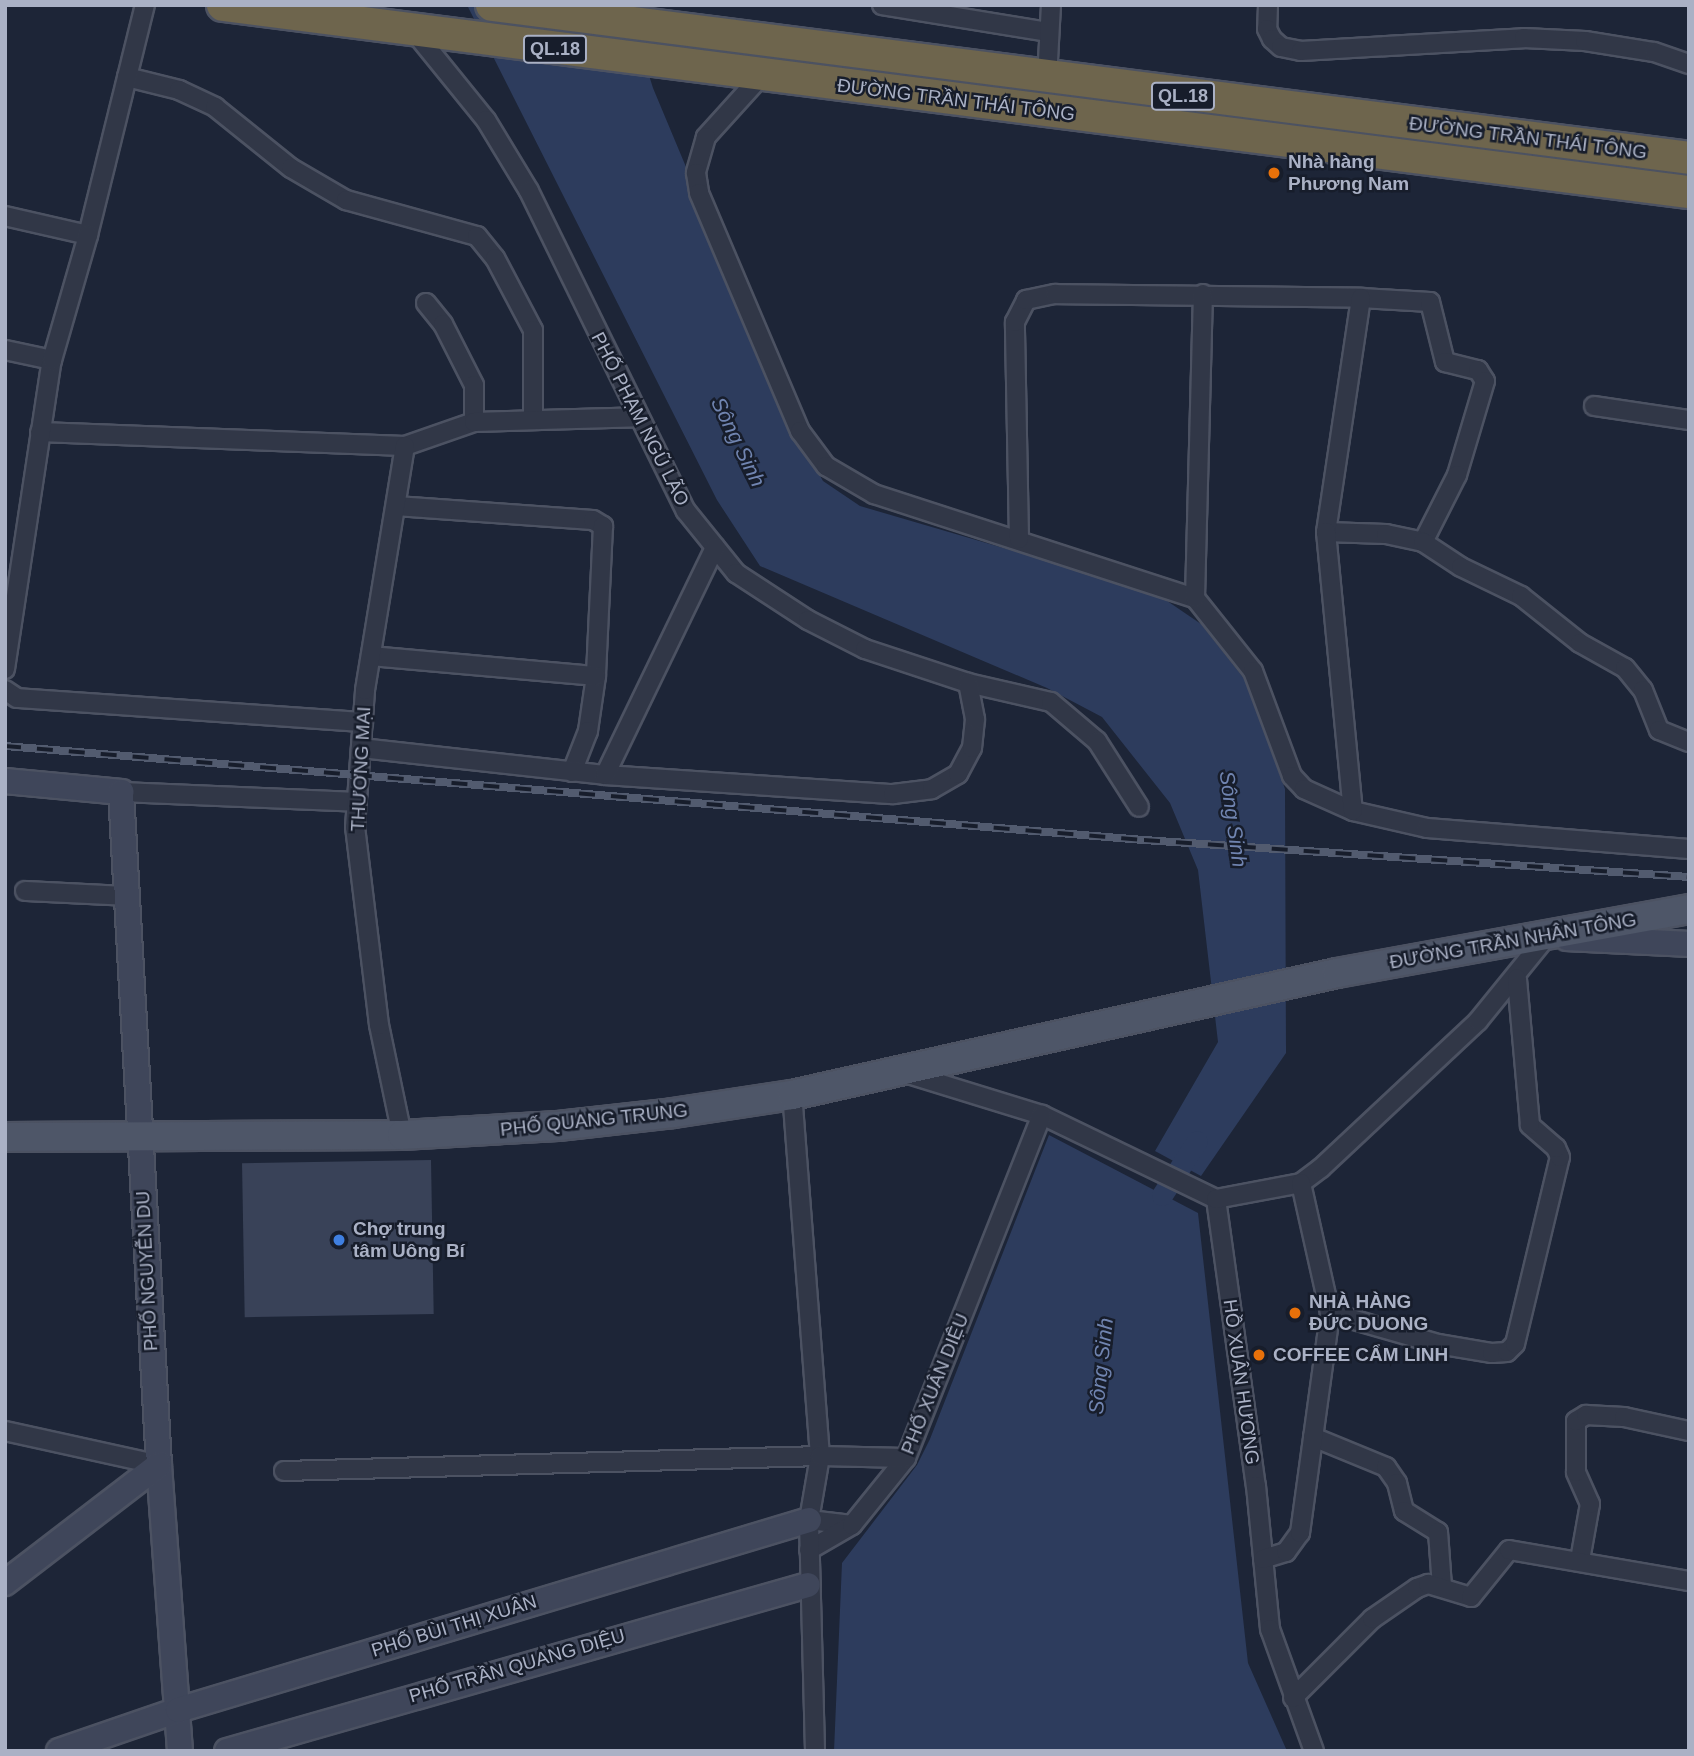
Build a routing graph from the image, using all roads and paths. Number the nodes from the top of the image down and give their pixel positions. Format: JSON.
{"nodes":[{"id":1,"x":145,"y":5,"type":"edge"},
{"id":2,"x":223,"y":5,"type":"edge"},
{"id":3,"x":492,"y":5,"type":"edge"},
{"id":4,"x":882,"y":5,"type":"edge"},
{"id":5,"x":1051,"y":5,"type":"edge"},
{"id":6,"x":1268,"y":5,"type":"edge"},
{"id":7,"x":421,"y":31,"type":"junction"},
{"id":8,"x":1049,"y":32,"type":"junction"},
{"id":9,"x":1689,"y":64,"type":"edge"},
{"id":10,"x":761,"y":75,"type":"junction"},
{"id":11,"x":127,"y":77,"type":"junction"},
{"id":12,"x":1046,"y":79,"type":"junction"},
{"id":13,"x":1689,"y":158,"type":"edge"},
{"id":14,"x":1689,"y":192,"type":"edge"},
{"id":15,"x":5,"y":216,"type":"edge"},
{"id":16,"x":88,"y":236,"type":"junction"},
{"id":17,"x":1203,"y":295,"type":"junction"},
{"id":18,"x":1361,"y":298,"type":"junction"},
{"id":19,"x":426,"y":303,"type":"dead end"},
{"id":20,"x":5,"y":350,"type":"edge"},
{"id":21,"x":52,"y":360,"type":"junction"},
{"id":22,"x":1594,"y":406,"type":"dead end"},
{"id":23,"x":638,"y":417,"type":"junction"},
{"id":24,"x":1689,"y":419,"type":"edge"},
{"id":25,"x":533,"y":420,"type":"junction"},
{"id":26,"x":474,"y":422,"type":"junction"},
{"id":27,"x":40,"y":432,"type":"junction"},
{"id":28,"x":405,"y":446,"type":"junction"},
{"id":29,"x":396,"y":506,"type":"junction"},
{"id":30,"x":1326,"y":532,"type":"junction"},
{"id":31,"x":1019,"y":539,"type":"junction"},
{"id":32,"x":1423,"y":542,"type":"junction"},
{"id":33,"x":715,"y":547,"type":"junction"},
{"id":34,"x":1195,"y":598,"type":"junction"},
{"id":35,"x":371,"y":656,"type":"junction"},
{"id":36,"x":5,"y":669,"type":"edge"},
{"id":37,"x":596,"y":676,"type":"junction"},
{"id":38,"x":968,"y":683,"type":"junction"},
{"id":39,"x":5,"y":690,"type":"edge"},
{"id":40,"x":363,"y":722,"type":"junction"},
{"id":41,"x":1689,"y":742,"type":"edge"},
{"id":42,"x":361,"y":748,"type":"junction"},
{"id":43,"x":572,"y":772,"type":"junction"},
{"id":44,"x":605,"y":775,"type":"junction"},
{"id":45,"x":5,"y":780,"type":"edge"},
{"id":46,"x":121,"y":792,"type":"junction"},
{"id":47,"x":357,"y":802,"type":"junction"},
{"id":48,"x":1139,"y":807,"type":"dead end"},
{"id":49,"x":1353,"y":811,"type":"junction"},
{"id":50,"x":1689,"y":849,"type":"edge"},
{"id":51,"x":25,"y":891,"type":"dead end"},
{"id":52,"x":126,"y":896,"type":"junction"},
{"id":53,"x":1689,"y":909,"type":"edge"},
{"id":54,"x":1547,"y":936,"type":"junction"},
{"id":55,"x":1689,"y":944,"type":"edge"},
{"id":56,"x":1517,"y":979,"type":"junction"},
{"id":57,"x":1171,"y":1009,"type":"joint"},
{"id":58,"x":896,"y":1070,"type":"junction"},
{"id":59,"x":792,"y":1095,"type":"junction"},
{"id":60,"x":1042,"y":1115,"type":"junction"},
{"id":61,"x":402,"y":1135,"type":"junction"},
{"id":62,"x":5,"y":1137,"type":"edge"},
{"id":63,"x":139,"y":1138,"type":"junction"},
{"id":64,"x":1301,"y":1184,"type":"junction"},
{"id":65,"x":1216,"y":1199,"type":"junction"},
{"id":66,"x":1330,"y":1313,"type":"junction"},
{"id":67,"x":1689,"y":1431,"type":"edge"},
{"id":68,"x":5,"y":1432,"type":"edge"},
{"id":69,"x":1313,"y":1437,"type":"junction"},
{"id":70,"x":820,"y":1456,"type":"junction"},
{"id":71,"x":906,"y":1458,"type":"junction"},
{"id":72,"x":159,"y":1465,"type":"junction"},
{"id":73,"x":284,"y":1471,"type":"dead end"},
{"id":74,"x":809,"y":1520,"type":"junction"},
{"id":75,"x":852,"y":1525,"type":"junction"},
{"id":76,"x":809,"y":1550,"type":"junction"},
{"id":77,"x":1263,"y":1559,"type":"junction"},
{"id":78,"x":1580,"y":1560,"type":"junction"},
{"id":79,"x":1689,"y":1581,"type":"edge"},
{"id":80,"x":5,"y":1583,"type":"edge"},
{"id":81,"x":808,"y":1586,"type":"junction"},
{"id":82,"x":1442,"y":1587,"type":"junction"},
{"id":83,"x":1293,"y":1698,"type":"junction"},
{"id":84,"x":178,"y":1710,"type":"junction"},
{"id":85,"x":59,"y":1751,"type":"edge"},
{"id":86,"x":180,"y":1751,"type":"edge"},
{"id":87,"x":227,"y":1751,"type":"edge"},
{"id":88,"x":815,"y":1751,"type":"edge"},
{"id":89,"x":1314,"y":1751,"type":"edge"}],
"edges":[{"from":1,"to":11,"type":"street"},
{"from":2,"to":7,"type":"highway","name":"ĐƯỜNG TRẦN THÁI TÔNG","number":"QL.18"},
{"from":3,"to":12,"type":"highway","name":"ĐƯỜNG TRẦN THÁI TÔNG","number":"QL.18"},
{"from":4,"to":8,"type":"street"},
{"from":5,"to":8,"type":"street"},
{"from":6,"to":9,"type":"street"},
{"from":7,"to":10,"type":"highway","name":"ĐƯỜNG TRẦN THÁI TÔNG","number":"QL.18"},
{"from":7,"to":23,"type":"street","name":"PHỐ PHẠM NGŨ LÃO"},
{"from":8,"to":12,"type":"street"},
{"from":10,"to":14,"type":"highway","name":"ĐƯỜNG TRẦN THÁI TÔNG","number":"QL.18"},
{"from":10,"to":31,"type":"street"},
{"from":11,"to":16,"type":"street"},
{"from":11,"to":25,"type":"street"},
{"from":12,"to":13,"type":"highway","name":"ĐƯỜNG TRẦN THÁI TÔNG","number":"QL.18"},
{"from":15,"to":16,"type":"street"},
{"from":16,"to":21,"type":"street"},
{"from":17,"to":18,"type":"street"},
{"from":17,"to":31,"type":"street"},
{"from":17,"to":34,"type":"street"},
{"from":18,"to":30,"type":"street"},
{"from":18,"to":32,"type":"street"},
{"from":19,"to":26,"type":"street"},
{"from":20,"to":21,"type":"street"},
{"from":21,"to":27,"type":"street"},
{"from":22,"to":24,"type":"street"},
{"from":23,"to":25,"type":"street"},
{"from":23,"to":33,"type":"street","name":"PHỐ PHẠM NGŨ LÃO"},
{"from":25,"to":26,"type":"street"},
{"from":26,"to":28,"type":"street"},
{"from":27,"to":28,"type":"street"},
{"from":27,"to":36,"type":"street"},
{"from":28,"to":29,"type":"street","name":"THƯƠNG MẠI"},
{"from":29,"to":35,"type":"street","name":"THƯƠNG MẠI"},
{"from":29,"to":37,"type":"street"},
{"from":30,"to":32,"type":"street"},
{"from":30,"to":49,"type":"street"},
{"from":31,"to":34,"type":"street"},
{"from":32,"to":41,"type":"street"},
{"from":33,"to":38,"type":"street","name":"PHỐ PHẠM NGŨ LÃO"},
{"from":33,"to":44,"type":"street"},
{"from":34,"to":49,"type":"street"},
{"from":35,"to":37,"type":"street"},
{"from":35,"to":40,"type":"street","name":"THƯƠNG MẠI"},
{"from":37,"to":43,"type":"street"},
{"from":38,"to":44,"type":"street"},
{"from":38,"to":48,"type":"street","name":"PHỐ PHẠM NGŨ LÃO"},
{"from":39,"to":40,"type":"street"},
{"from":40,"to":42,"type":"street","name":"THƯƠNG MẠI"},
{"from":42,"to":43,"type":"street"},
{"from":42,"to":47,"type":"street","name":"THƯƠNG MẠI"},
{"from":43,"to":44,"type":"street"},
{"from":45,"to":46,"type":"street"},
{"from":46,"to":47,"type":"street"},
{"from":46,"to":52,"type":"street","name":"PHỐ NGUYỄN DU"},
{"from":47,"to":61,"type":"street","name":"THƯƠNG MẠI"},
{"from":49,"to":50,"type":"street"},
{"from":51,"to":52,"type":"street"},
{"from":52,"to":63,"type":"street","name":"PHỐ NGUYỄN DU"},
{"from":53,"to":54,"type":"main road","name":"ĐƯỜNG TRẦN NHÂN TÔNG"},
{"from":54,"to":55,"type":"street"},
{"from":54,"to":56,"type":"street"},
{"from":54,"to":57,"type":"main road","name":"ĐƯỜNG TRẦN NHÂN TÔNG"},
{"from":56,"to":64,"type":"street"},
{"from":56,"to":66,"type":"street"},
{"from":57,"to":58,"type":"main road","name":"PHỐ QUANG TRUNG"},
{"from":58,"to":59,"type":"main road","name":"PHỐ QUANG TRUNG"},
{"from":58,"to":60,"type":"street"},
{"from":59,"to":61,"type":"main road","name":"PHỐ QUANG TRUNG"},
{"from":59,"to":70,"type":"street"},
{"from":60,"to":65,"type":"street"},
{"from":60,"to":71,"type":"street","name":"PHỐ XUÂN DIỆU"},
{"from":61,"to":63,"type":"main road","name":"PHỐ QUANG TRUNG"},
{"from":62,"to":63,"type":"main road","name":"PHỐ QUANG TRUNG"},
{"from":63,"to":72,"type":"street","name":"PHỐ NGUYỄN DU"},
{"from":64,"to":65,"type":"street"},
{"from":64,"to":66,"type":"street"},
{"from":65,"to":77,"type":"street","name":"HỒ XUÂN HƯƠNG"},
{"from":66,"to":69,"type":"street"},
{"from":67,"to":78,"type":"street"},
{"from":68,"to":72,"type":"street"},
{"from":69,"to":77,"type":"street"},
{"from":69,"to":82,"type":"street"},
{"from":70,"to":71,"type":"street"},
{"from":70,"to":73,"type":"street"},
{"from":70,"to":74,"type":"street"},
{"from":71,"to":75,"type":"street","name":"PHỐ XUÂN DIỆU"},
{"from":72,"to":80,"type":"street"},
{"from":72,"to":84,"type":"street","name":"PHỐ NGUYỄN DU"},
{"from":74,"to":75,"type":"street","name":"PHỐ BÙI THỊ XUÂN"},
{"from":74,"to":76,"type":"street"},
{"from":74,"to":84,"type":"street","name":"PHỐ BÙI THỊ XUÂN"},
{"from":75,"to":76,"type":"street","name":"PHỐ XUÂN DIỆU"},
{"from":76,"to":81,"type":"street"},
{"from":77,"to":83,"type":"street","name":"HỒ XUÂN HƯƠNG"},
{"from":78,"to":79,"type":"street"},
{"from":78,"to":82,"type":"street"},
{"from":81,"to":87,"type":"street","name":"PHỐ TRẦN QUANG DIỆU"},
{"from":81,"to":88,"type":"street"},
{"from":82,"to":83,"type":"street"},
{"from":83,"to":89,"type":"street","name":"HỒ XUÂN HƯƠNG"},
{"from":84,"to":85,"type":"street","name":"PHỐ BÙI THỊ XUÂN"},
{"from":84,"to":86,"type":"street","name":"PHỐ NGUYỄN DU"}]}
